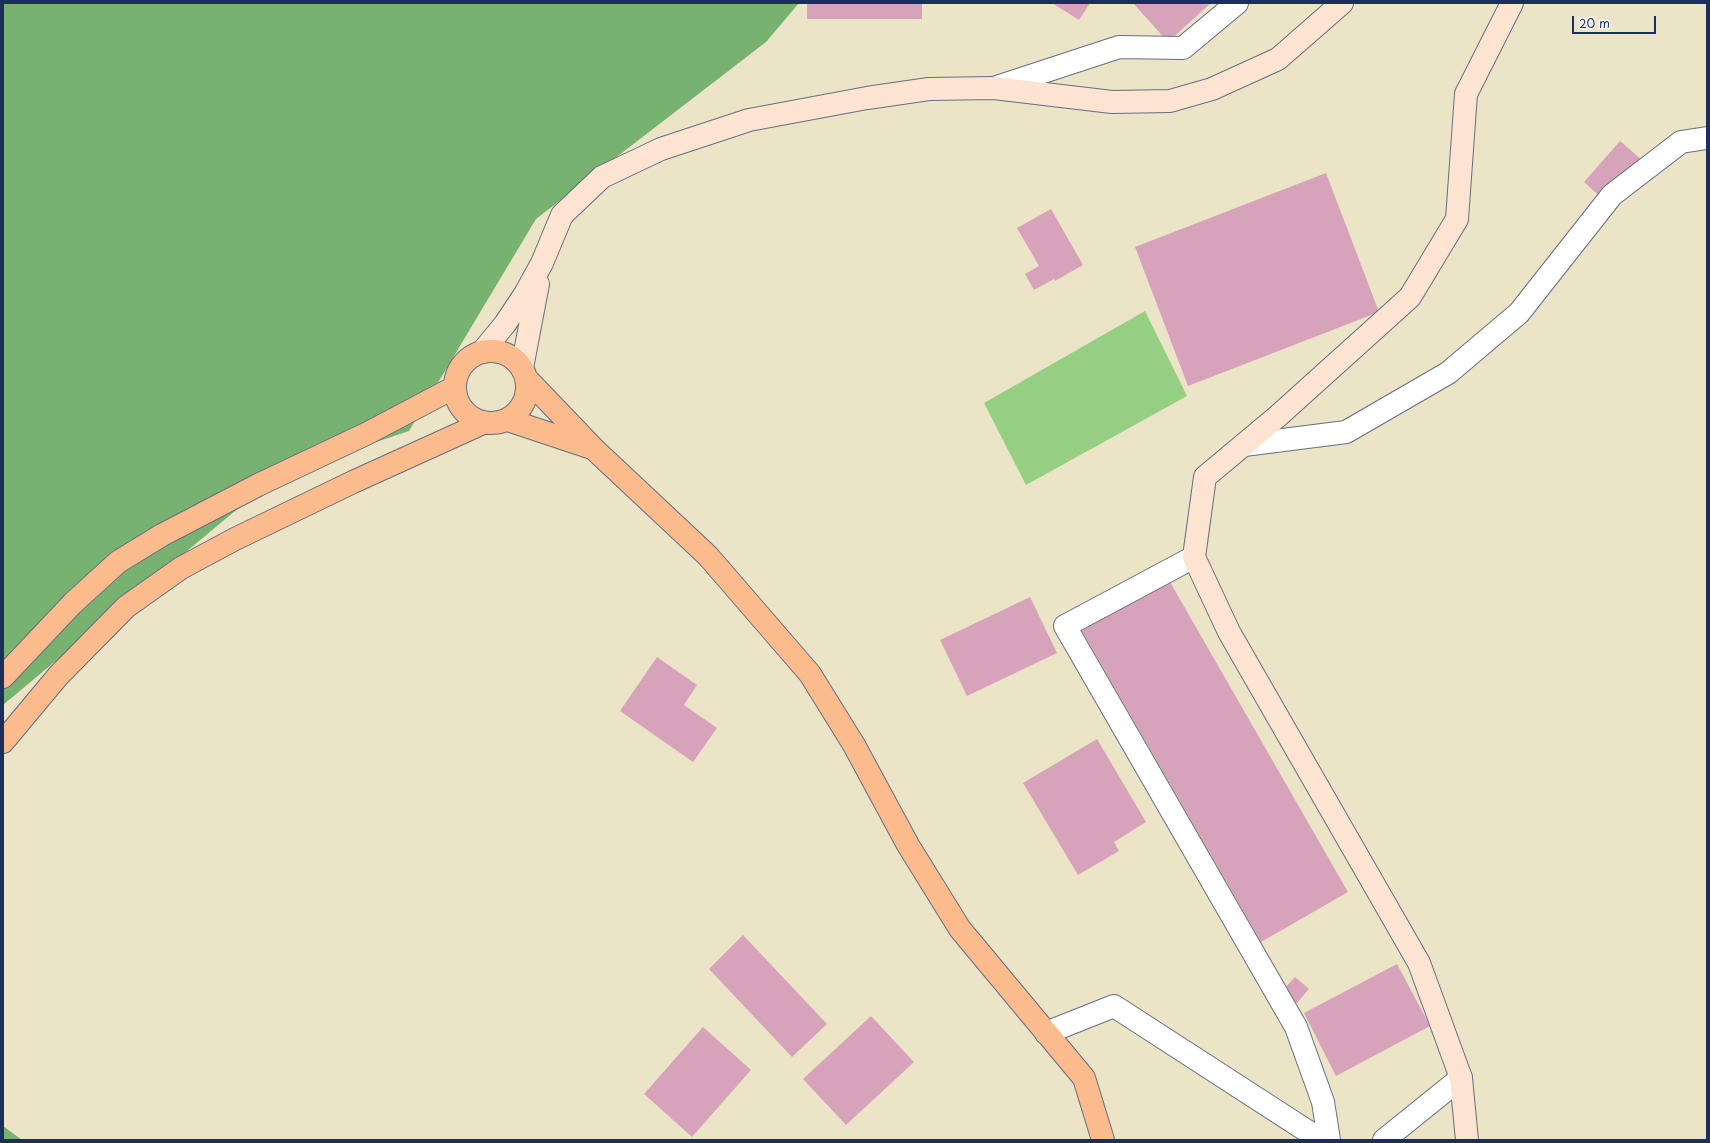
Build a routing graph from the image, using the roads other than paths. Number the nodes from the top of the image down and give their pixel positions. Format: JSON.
{"nodes":[{"id":1,"x":1237,"y":3,"type":"edge"},
{"id":2,"x":1342,"y":3,"type":"edge"},
{"id":3,"x":1512,"y":3,"type":"edge"},
{"id":4,"x":994,"y":88,"type":"junction"},
{"id":5,"x":1707,"y":138,"type":"edge"},
{"id":6,"x":542,"y":263,"type":"junction"},
{"id":7,"x":482,"y":352,"type":"junction"},
{"id":8,"x":525,"y":374,"type":"junction"},
{"id":9,"x":455,"y":387,"type":"junction"},
{"id":10,"x":508,"y":420,"type":"junction"},
{"id":11,"x":483,"y":423,"type":"junction"},
{"id":12,"x":1244,"y":445,"type":"junction"},
{"id":13,"x":595,"y":450,"type":"junction"},
{"id":14,"x":1194,"y":557,"type":"junction"},
{"id":15,"x":3,"y":677,"type":"edge"},
{"id":16,"x":3,"y":742,"type":"edge"},
{"id":17,"x":1046,"y":1033,"type":"junction"},
{"id":18,"x":1461,"y":1078,"type":"junction"},
{"id":19,"x":1103,"y":1140,"type":"edge"},
{"id":20,"x":1321,"y":1140,"type":"edge"},
{"id":21,"x":1329,"y":1140,"type":"edge"},
{"id":22,"x":1384,"y":1140,"type":"edge"},
{"id":23,"x":1468,"y":1140,"type":"edge"}],
"edges":[{"from":1,"to":4,"type":"street"},
{"from":2,"to":4,"type":"street"},
{"from":3,"to":12,"type":"street"},
{"from":4,"to":6,"type":"street"},
{"from":5,"to":12,"type":"street"},
{"from":6,"to":7,"type":"street"},
{"from":6,"to":8,"type":"street"},
{"from":7,"to":8,"type":"main road"},
{"from":7,"to":9,"type":"main road"},
{"from":8,"to":10,"type":"main road"},
{"from":8,"to":13,"type":"main road"},
{"from":9,"to":11,"type":"main road"},
{"from":9,"to":15,"type":"main road"},
{"from":10,"to":11,"type":"main road"},
{"from":10,"to":13,"type":"main road"},
{"from":11,"to":16,"type":"main road"},
{"from":12,"to":14,"type":"street"},
{"from":13,"to":17,"type":"main road"},
{"from":14,"to":18,"type":"street"},
{"from":14,"to":21,"type":"street"},
{"from":17,"to":19,"type":"main road"},
{"from":17,"to":20,"type":"street"},
{"from":18,"to":22,"type":"street"},
{"from":18,"to":23,"type":"street"}]}
